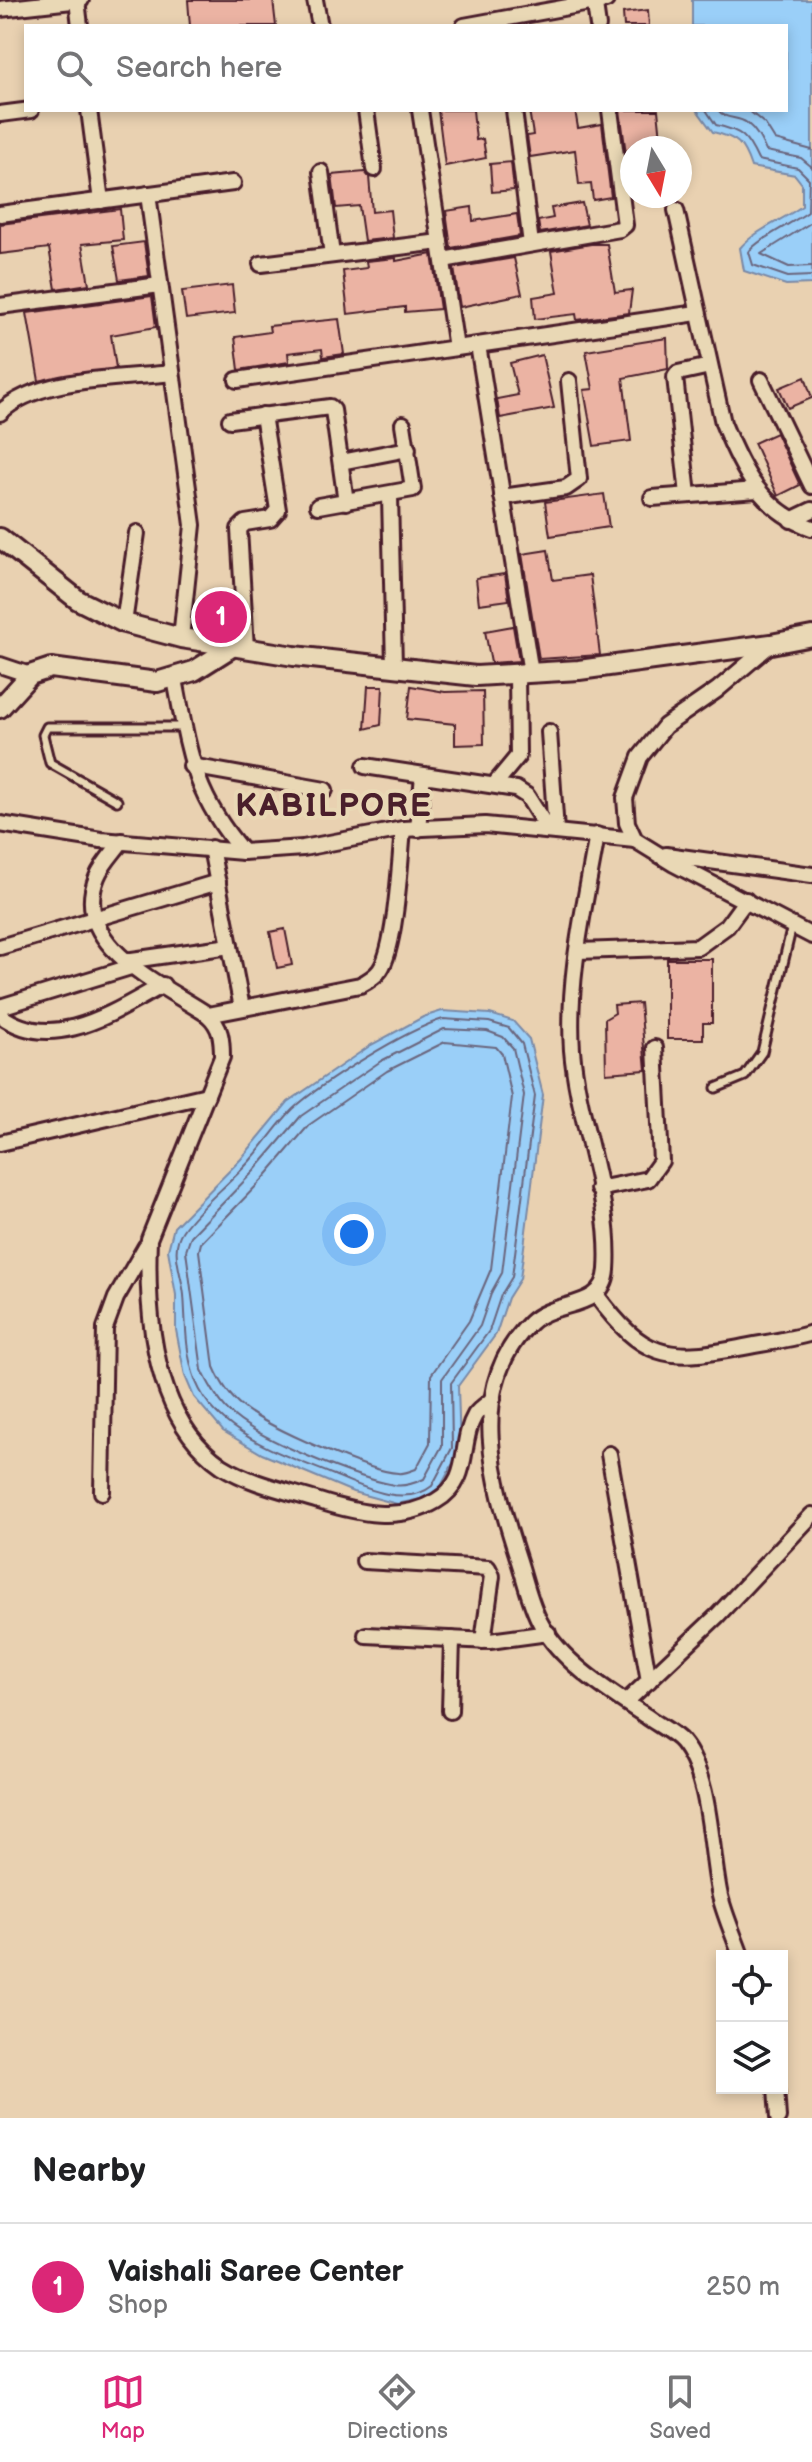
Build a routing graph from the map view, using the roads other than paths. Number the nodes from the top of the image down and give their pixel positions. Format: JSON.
{"nodes":[{"id":1,"x":78,"y":0,"type":"edge"},
{"id":2,"x":315,"y":0,"type":"edge"},
{"id":3,"x":600,"y":2,"type":"edge"},
{"id":4,"x":532,"y":7,"type":"edge"},
{"id":5,"x":0,"y":9,"type":"edge"},
{"id":6,"x":503,"y":23,"type":"edge"},
{"id":7,"x":80,"y":24,"type":"edge"},
{"id":8,"x":320,"y":24,"type":"edge"},
{"id":9,"x":598,"y":24,"type":"edge"},
{"id":10,"x":24,"y":111,"type":"edge"},
{"id":11,"x":89,"y":112,"type":"edge"},
{"id":12,"x":366,"y":112,"type":"edge"},
{"id":13,"x":420,"y":112,"type":"edge"},
{"id":14,"x":514,"y":112,"type":"edge"},
{"id":15,"x":610,"y":112,"type":"edge"},
{"id":16,"x":0,"y":114,"type":"edge"},
{"id":17,"x":374,"y":169,"type":"dead end"},
{"id":18,"x":321,"y":172,"type":"dead end"},
{"id":19,"x":233,"y":183,"type":"dead end"},
{"id":20,"x":148,"y":194,"type":"junction"},
{"id":21,"x":101,"y":201,"type":"junction"},
{"id":22,"x":676,"y":210,"type":"dead end"},
{"id":23,"x":0,"y":214,"type":"edge"},
{"id":24,"x":440,"y":242,"type":"junction"},
{"id":25,"x":531,"y":244,"type":"junction"},
{"id":26,"x":332,"y":255,"type":"junction"},
{"id":27,"x":443,"y":260,"type":"junction"},
{"id":28,"x":261,"y":264,"type":"dead end"},
{"id":29,"x":160,"y":285,"type":"junction"},
{"id":30,"x":0,"y":306,"type":"edge"},
{"id":31,"x":697,"y":313,"type":"junction"},
{"id":32,"x":478,"y":345,"type":"junction"},
{"id":33,"x":456,"y":348,"type":"junction"},
{"id":34,"x":710,"y":366,"type":"junction"},
{"id":35,"x":172,"y":373,"type":"junction"},
{"id":36,"x":237,"y":380,"type":"dead end"},
{"id":37,"x":761,"y":380,"type":"dead end"},
{"id":38,"x":569,"y":381,"type":"dead end"},
{"id":39,"x":0,"y":413,"type":"edge"},
{"id":40,"x":263,"y":415,"type":"junction"},
{"id":41,"x":230,"y":420,"type":"dead end"},
{"id":42,"x":403,"y":424,"type":"dead end"},
{"id":43,"x":408,"y":449,"type":"junction"},
{"id":44,"x":341,"y":462,"type":"junction"},
{"id":45,"x":812,"y":486,"type":"edge"},
{"id":46,"x":757,"y":490,"type":"junction"},
{"id":47,"x":688,"y":495,"type":"junction"},
{"id":48,"x":390,"y":496,"type":"junction"},
{"id":49,"x":502,"y":497,"type":"junction"},
{"id":50,"x":652,"y":498,"type":"dead end"},
{"id":51,"x":346,"y":502,"type":"junction"},
{"id":52,"x":318,"y":506,"type":"dead end"},
{"id":53,"x":812,"y":510,"type":"edge"},
{"id":54,"x":791,"y":520,"type":"junction"},
{"id":55,"x":812,"y":528,"type":"edge"},
{"id":56,"x":137,"y":533,"type":"dead end"},
{"id":57,"x":0,"y":538,"type":"edge"},
{"id":58,"x":124,"y":623,"type":"junction"},
{"id":59,"x":812,"y":636,"type":"edge"},
{"id":60,"x":181,"y":638,"type":"junction"},
{"id":61,"x":771,"y":644,"type":"junction"},
{"id":62,"x":239,"y":648,"type":"junction"},
{"id":63,"x":0,"y":665,"type":"edge"},
{"id":64,"x":394,"y":666,"type":"junction"},
{"id":65,"x":524,"y":673,"type":"junction"},
{"id":66,"x":30,"y":675,"type":"junction"},
{"id":67,"x":175,"y":679,"type":"junction"},
{"id":68,"x":0,"y":708,"type":"edge"},
{"id":69,"x":184,"y":727,"type":"junction"},
{"id":70,"x":549,"y":732,"type":"dead end"},
{"id":71,"x":191,"y":766,"type":"junction"},
{"id":72,"x":365,"y":766,"type":"dead end"},
{"id":73,"x":423,"y":775,"type":"junction"},
{"id":74,"x":494,"y":785,"type":"junction"},
{"id":75,"x":325,"y":790,"type":"dead end"},
{"id":76,"x":117,"y":801,"type":"dead end"},
{"id":77,"x":0,"y":824,"type":"edge"},
{"id":78,"x":410,"y":829,"type":"junction"},
{"id":79,"x":553,"y":831,"type":"junction"},
{"id":80,"x":597,"y":835,"type":"junction"},
{"id":81,"x":635,"y":840,"type":"junction"},
{"id":82,"x":122,"y":841,"type":"junction"},
{"id":83,"x":211,"y":848,"type":"junction"},
{"id":84,"x":243,"y":852,"type":"junction"},
{"id":85,"x":658,"y":854,"type":"junction"},
{"id":86,"x":812,"y":875,"type":"edge"},
{"id":87,"x":218,"y":882,"type":"junction"},
{"id":88,"x":746,"y":900,"type":"junction"},
{"id":89,"x":95,"y":916,"type":"junction"},
{"id":90,"x":793,"y":924,"type":"junction"},
{"id":91,"x":812,"y":936,"type":"edge"},
{"id":92,"x":230,"y":946,"type":"junction"},
{"id":93,"x":0,"y":947,"type":"edge"},
{"id":94,"x":578,"y":951,"type":"junction"},
{"id":95,"x":129,"y":964,"type":"junction"},
{"id":96,"x":163,"y":985,"type":"junction"},
{"id":97,"x":0,"y":1007,"type":"edge"},
{"id":98,"x":242,"y":1008,"type":"junction"},
{"id":99,"x":0,"y":1015,"type":"edge"},
{"id":100,"x":208,"y":1015,"type":"junction"},
{"id":101,"x":655,"y":1048,"type":"dead end"},
{"id":102,"x":716,"y":1088,"type":"dead end"},
{"id":103,"x":207,"y":1095,"type":"junction"},
{"id":104,"x":0,"y":1143,"type":"edge"},
{"id":105,"x":598,"y":1189,"type":"junction"},
{"id":106,"x":149,"y":1239,"type":"junction"},
{"id":107,"x":597,"y":1296,"type":"junction"},
{"id":108,"x":812,"y":1333,"type":"edge"},
{"id":109,"x":493,"y":1399,"type":"junction"},
{"id":110,"x":609,"y":1454,"type":"dead end"},
{"id":111,"x":102,"y":1492,"type":"dead end"},
{"id":112,"x":812,"y":1515,"type":"edge"},
{"id":113,"x":364,"y":1561,"type":"dead end"},
{"id":114,"x":548,"y":1633,"type":"junction"},
{"id":115,"x":366,"y":1635,"type":"dead end"},
{"id":116,"x":452,"y":1639,"type":"junction"},
{"id":117,"x":483,"y":1641,"type":"junction"},
{"id":118,"x":649,"y":1681,"type":"junction"},
{"id":119,"x":626,"y":1702,"type":"junction"},
{"id":120,"x":450,"y":1711,"type":"dead end"},
{"id":121,"x":739,"y":1950,"type":"edge"},
{"id":122,"x":776,"y":2094,"type":"edge"},
{"id":123,"x":778,"y":2118,"type":"edge"}],
"edges":[{"from":1,"to":5,"type":"street"},
{"from":1,"to":7,"type":"street"},
{"from":2,"to":8,"type":"street"},
{"from":3,"to":4,"type":"street"},
{"from":3,"to":9,"type":"street"},
{"from":4,"to":6,"type":"street"},
{"from":10,"to":16,"type":"street"},
{"from":11,"to":21,"type":"street"},
{"from":12,"to":17,"type":"street"},
{"from":13,"to":24,"type":"street"},
{"from":14,"to":25,"type":"street"},
{"from":15,"to":25,"type":"street"},
{"from":18,"to":26,"type":"street"},
{"from":19,"to":20,"type":"street"},
{"from":20,"to":21,"type":"street"},
{"from":20,"to":29,"type":"street"},
{"from":21,"to":23,"type":"street"},
{"from":22,"to":31,"type":"street"},
{"from":24,"to":26,"type":"street"},
{"from":24,"to":27,"type":"street"},
{"from":25,"to":27,"type":"street"},
{"from":26,"to":28,"type":"street"},
{"from":27,"to":33,"type":"street"},
{"from":29,"to":30,"type":"street"},
{"from":29,"to":35,"type":"street"},
{"from":31,"to":32,"type":"street"},
{"from":31,"to":34,"type":"street"},
{"from":32,"to":33,"type":"street"},
{"from":32,"to":49,"type":"street"},
{"from":33,"to":36,"type":"street"},
{"from":34,"to":46,"type":"street"},
{"from":34,"to":47,"type":"street"},
{"from":35,"to":39,"type":"street"},
{"from":35,"to":60,"type":"street"},
{"from":37,"to":45,"type":"street"},
{"from":38,"to":49,"type":"street"},
{"from":40,"to":41,"type":"street"},
{"from":40,"to":44,"type":"street"},
{"from":40,"to":62,"type":"street"},
{"from":42,"to":43,"type":"street"},
{"from":43,"to":44,"type":"street"},
{"from":43,"to":48,"type":"street"},
{"from":44,"to":51,"type":"street"},
{"from":46,"to":47,"type":"street"},
{"from":46,"to":54,"type":"street"},
{"from":47,"to":50,"type":"street"},
{"from":48,"to":51,"type":"street"},
{"from":48,"to":64,"type":"street"},
{"from":49,"to":65,"type":"street"},
{"from":51,"to":52,"type":"street"},
{"from":53,"to":54,"type":"street"},
{"from":54,"to":55,"type":"street"},
{"from":56,"to":58,"type":"street"},
{"from":57,"to":58,"type":"street"},
{"from":58,"to":60,"type":"street"},
{"from":59,"to":61,"type":"street"},
{"from":60,"to":62,"type":"street"},
{"from":61,"to":65,"type":"street"},
{"from":61,"to":81,"type":"street"},
{"from":62,"to":64,"type":"street"},
{"from":62,"to":67,"type":"street"},
{"from":63,"to":66,"type":"street"},
{"from":64,"to":65,"type":"street"},
{"from":65,"to":74,"type":"street"},
{"from":66,"to":67,"type":"street"},
{"from":66,"to":68,"type":"street"},
{"from":67,"to":69,"type":"street"},
{"from":69,"to":71,"type":"street"},
{"from":69,"to":76,"type":"lane"},
{"from":70,"to":79,"type":"street"},
{"from":71,"to":75,"type":"street"},
{"from":71,"to":84,"type":"street"},
{"from":72,"to":73,"type":"street"},
{"from":73,"to":74,"type":"street"},
{"from":73,"to":78,"type":"street"},
{"from":74,"to":79,"type":"street"},
{"from":77,"to":82,"type":"street"},
{"from":78,"to":79,"type":"street"},
{"from":78,"to":84,"type":"street"},
{"from":78,"to":98,"type":"street"},
{"from":79,"to":80,"type":"street"},
{"from":80,"to":81,"type":"street"},
{"from":80,"to":94,"type":"street"},
{"from":81,"to":85,"type":"street"},
{"from":82,"to":83,"type":"street"},
{"from":82,"to":89,"type":"street"},
{"from":83,"to":84,"type":"street"},
{"from":83,"to":87,"type":"street"},
{"from":85,"to":86,"type":"street"},
{"from":85,"to":88,"type":"street"},
{"from":87,"to":89,"type":"street"},
{"from":87,"to":92,"type":"street"},
{"from":88,"to":90,"type":"street"},
{"from":88,"to":94,"type":"street"},
{"from":89,"to":93,"type":"street"},
{"from":89,"to":95,"type":"street"},
{"from":90,"to":91,"type":"street"},
{"from":90,"to":102,"type":"lane"},
{"from":92,"to":95,"type":"street"},
{"from":92,"to":98,"type":"street"},
{"from":94,"to":105,"type":"street"},
{"from":95,"to":96,"type":"street"},
{"from":95,"to":97,"type":"street"},
{"from":96,"to":99,"type":"street"},
{"from":96,"to":100,"type":"street"},
{"from":98,"to":100,"type":"street"},
{"from":100,"to":103,"type":"street"},
{"from":101,"to":105,"type":"street"},
{"from":103,"to":104,"type":"street"},
{"from":103,"to":106,"type":"street"},
{"from":105,"to":107,"type":"street"},
{"from":106,"to":109,"type":"street"},
{"from":106,"to":111,"type":"street"},
{"from":107,"to":108,"type":"street"},
{"from":107,"to":109,"type":"street"},
{"from":109,"to":114,"type":"street"},
{"from":110,"to":118,"type":"street"},
{"from":112,"to":118,"type":"street"},
{"from":113,"to":117,"type":"street"},
{"from":114,"to":117,"type":"street"},
{"from":114,"to":119,"type":"street"},
{"from":115,"to":116,"type":"street"},
{"from":116,"to":117,"type":"street"},
{"from":116,"to":120,"type":"street"},
{"from":118,"to":119,"type":"street"},
{"from":119,"to":121,"type":"street"},
{"from":122,"to":123,"type":"street"}]}
